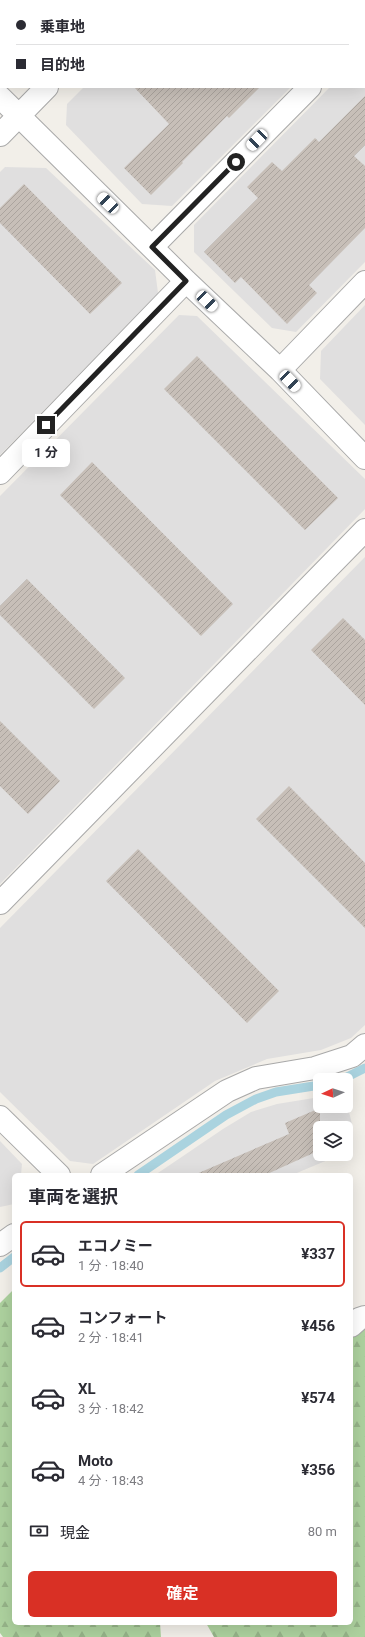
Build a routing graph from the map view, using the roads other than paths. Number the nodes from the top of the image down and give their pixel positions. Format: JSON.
{"nodes":[{"id":1,"x":46,"y":88,"type":"edge"},
{"id":2,"x":309,"y":88,"type":"edge"},
{"id":3,"x":0,"y":98,"type":"edge"},
{"id":4,"x":19,"y":116,"type":"junction"},
{"id":5,"x":0,"y":135,"type":"edge"},
{"id":6,"x":152,"y":247,"type":"junction"},
{"id":7,"x":186,"y":281,"type":"junction"},
{"id":8,"x":365,"y":282,"type":"edge"},
{"id":9,"x":280,"y":370,"type":"junction"},
{"id":10,"x":365,"y":458,"type":"edge"},
{"id":11,"x":0,"y":473,"type":"edge"},
{"id":12,"x":365,"y":530,"type":"edge"},
{"id":13,"x":0,"y":903,"type":"edge"},
{"id":14,"x":365,"y":1045,"type":"edge"},
{"id":15,"x":0,"y":1117,"type":"edge"},
{"id":16,"x":57,"y":1173,"type":"edge"},
{"id":17,"x":105,"y":1173,"type":"edge"},
{"id":18,"x":12,"y":1236,"type":"edge"},
{"id":19,"x":0,"y":1245,"type":"edge"},
{"id":20,"x":365,"y":1317,"type":"edge"},
{"id":21,"x":353,"y":1324,"type":"edge"}],
"edges":[{"from":1,"to":4,"type":"street"},
{"from":2,"to":6,"type":"street"},
{"from":3,"to":4,"type":"street"},
{"from":4,"to":5,"type":"street"},
{"from":4,"to":6,"type":"street"},
{"from":6,"to":7,"type":"street"},
{"from":7,"to":9,"type":"street"},
{"from":7,"to":11,"type":"street"},
{"from":8,"to":9,"type":"street"},
{"from":9,"to":10,"type":"street"},
{"from":12,"to":13,"type":"street"},
{"from":14,"to":17,"type":"street"},
{"from":15,"to":16,"type":"street"},
{"from":18,"to":19,"type":"street"},
{"from":20,"to":21,"type":"street"}]}
